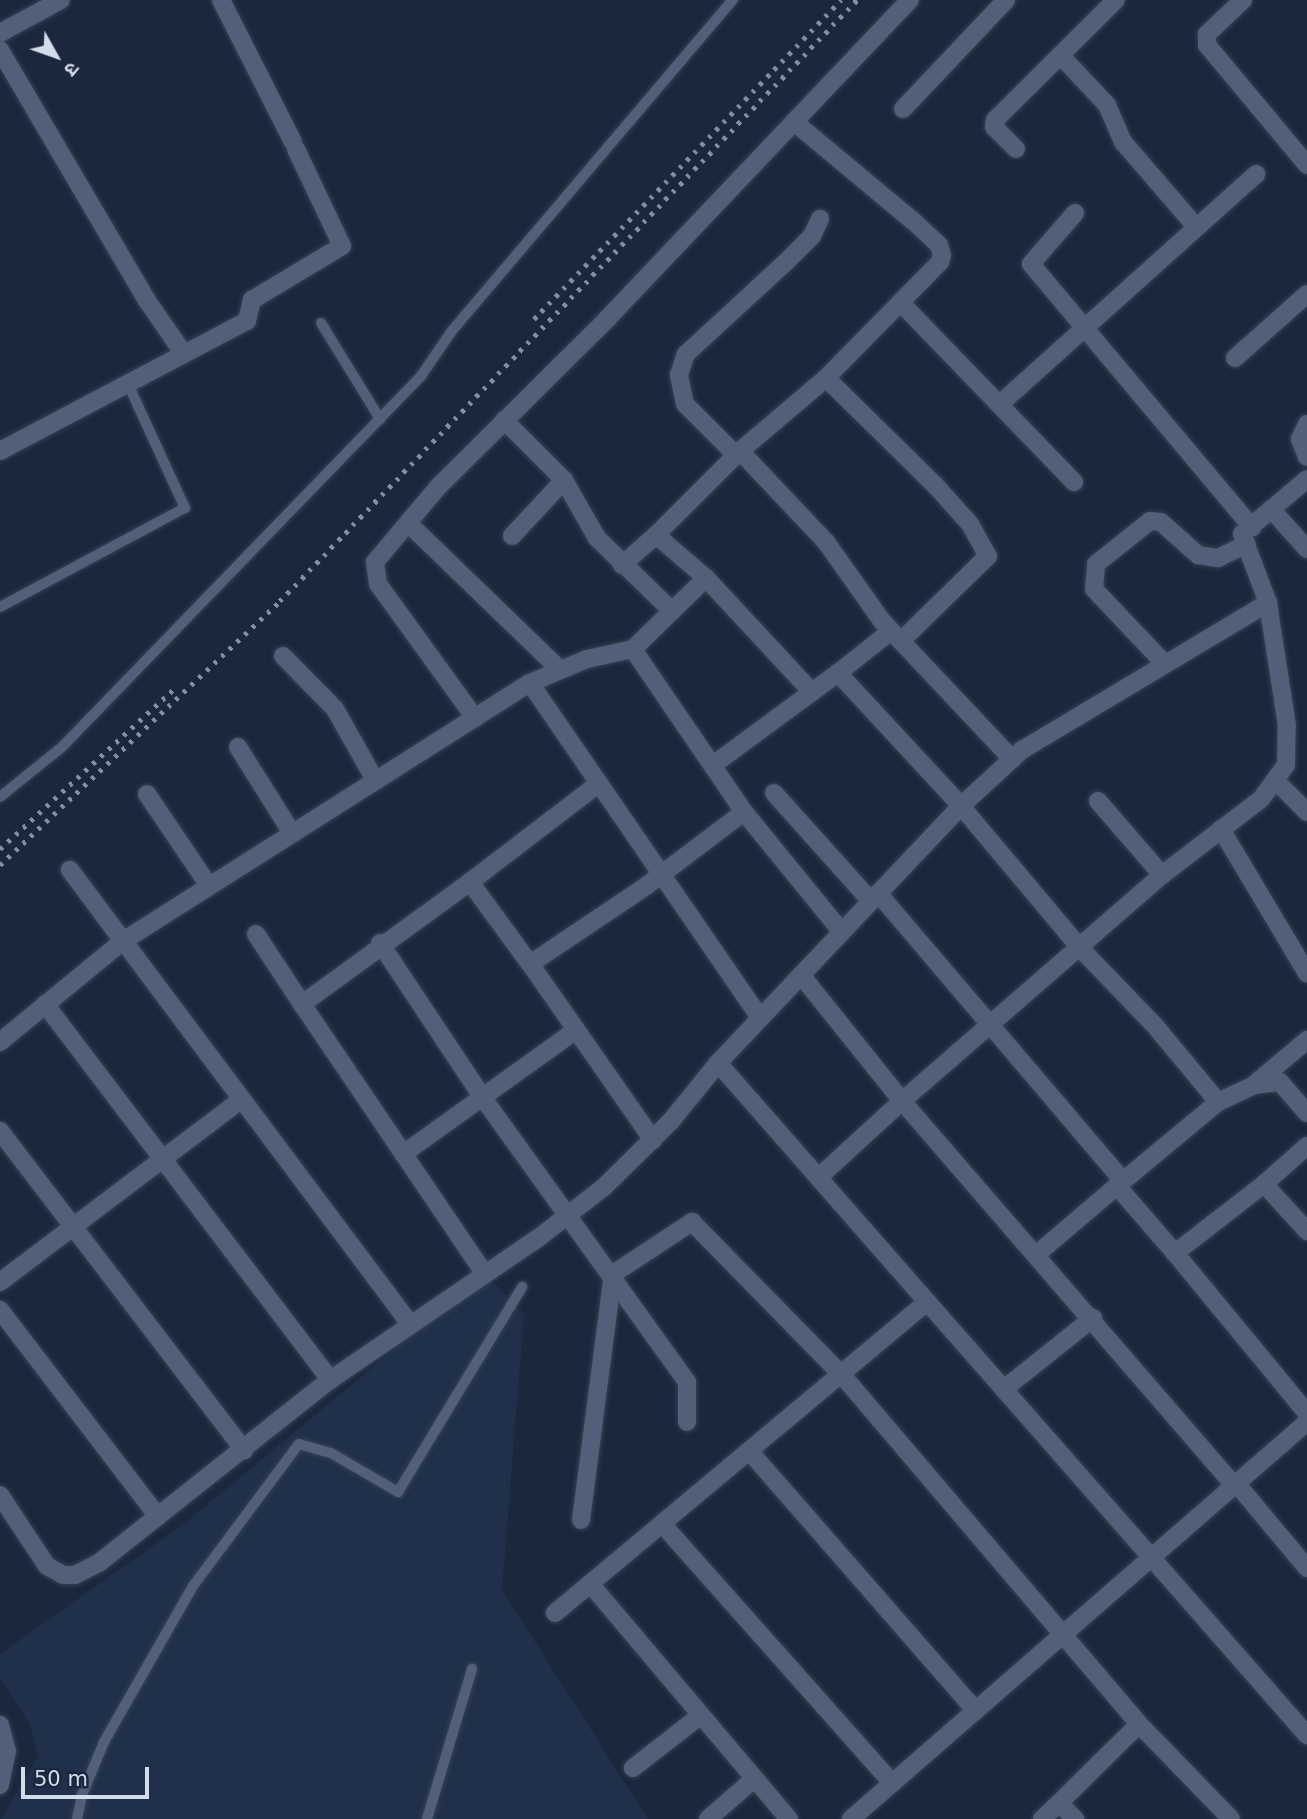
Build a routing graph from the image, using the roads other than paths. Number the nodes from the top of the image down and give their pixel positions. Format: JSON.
{"nodes":[{"id":1,"x":61,"y":0,"type":"edge"},
{"id":2,"x":221,"y":0,"type":"edge"},
{"id":3,"x":733,"y":0,"type":"edge"},
{"id":4,"x":910,"y":0,"type":"edge"},
{"id":5,"x":1006,"y":0,"type":"edge"},
{"id":6,"x":1116,"y":0,"type":"edge"},
{"id":7,"x":1244,"y":0,"type":"edge"},
{"id":8,"x":0,"y":33,"type":"edge"},
{"id":9,"x":0,"y":50,"type":"edge"},
{"id":10,"x":1062,"y":57,"type":"junction"},
{"id":11,"x":903,"y":109,"type":"dead end"},
{"id":12,"x":794,"y":122,"type":"junction"},
{"id":13,"x":1016,"y":149,"type":"dead end"},
{"id":14,"x":1307,"y":165,"type":"edge"},
{"id":15,"x":1256,"y":174,"type":"dead end"},
{"id":16,"x":1074,"y":213,"type":"dead end"},
{"id":17,"x":820,"y":219,"type":"dead end"},
{"id":18,"x":1196,"y":227,"type":"junction"},
{"id":19,"x":1307,"y":294,"type":"edge"},
{"id":20,"x":901,"y":303,"type":"junction"},
{"id":21,"x":321,"y":323,"type":"dead end"},
{"id":22,"x":1084,"y":327,"type":"junction"},
{"id":23,"x":184,"y":354,"type":"junction"},
{"id":24,"x":1235,"y":358,"type":"dead end"},
{"id":25,"x":826,"y":378,"type":"junction"},
{"id":26,"x":128,"y":384,"type":"junction"},
{"id":27,"x":1001,"y":403,"type":"junction"},
{"id":28,"x":380,"y":419,"type":"junction"},
{"id":29,"x":504,"y":420,"type":"junction"},
{"id":30,"x":1307,"y":424,"type":"edge"},
{"id":31,"x":0,"y":451,"type":"edge"},
{"id":32,"x":738,"y":453,"type":"junction"},
{"id":33,"x":1307,"y":457,"type":"edge"},
{"id":34,"x":1307,"y":479,"type":"edge"},
{"id":35,"x":564,"y":480,"type":"junction"},
{"id":36,"x":1074,"y":482,"type":"dead end"},
{"id":37,"x":1271,"y":509,"type":"junction"},
{"id":38,"x":408,"y":523,"type":"junction"},
{"id":39,"x":656,"y":535,"type":"junction"},
{"id":40,"x":1249,"y":535,"type":"junction"},
{"id":41,"x":512,"y":536,"type":"dead end"},
{"id":42,"x":1307,"y":549,"type":"edge"},
{"id":43,"x":622,"y":565,"type":"junction"},
{"id":44,"x":706,"y":578,"type":"junction"},
{"id":45,"x":1268,"y":603,"type":"junction"},
{"id":46,"x":0,"y":607,"type":"edge"},
{"id":47,"x":672,"y":611,"type":"junction"},
{"id":48,"x":896,"y":636,"type":"junction"},
{"id":49,"x":633,"y":649,"type":"junction"},
{"id":50,"x":283,"y":656,"type":"dead end"},
{"id":51,"x":1163,"y":662,"type":"junction"},
{"id":52,"x":559,"y":670,"type":"junction"},
{"id":53,"x":838,"y":673,"type":"junction"},
{"id":54,"x":530,"y":683,"type":"junction"},
{"id":55,"x":812,"y":692,"type":"junction"},
{"id":56,"x":475,"y":718,"type":"junction"},
{"id":57,"x":238,"y":747,"type":"dead end"},
{"id":58,"x":1012,"y":759,"type":"junction"},
{"id":59,"x":713,"y":765,"type":"junction"},
{"id":60,"x":375,"y":780,"type":"junction"},
{"id":61,"x":1275,"y":780,"type":"junction"},
{"id":62,"x":598,"y":784,"type":"junction"},
{"id":63,"x":774,"y":793,"type":"dead end"},
{"id":64,"x":147,"y":794,"type":"dead end"},
{"id":65,"x":1300,"y":794,"type":"edge"},
{"id":66,"x":0,"y":797,"type":"edge"},
{"id":67,"x":1098,"y":801,"type":"dead end"},
{"id":68,"x":961,"y":806,"type":"junction"},
{"id":69,"x":744,"y":812,"type":"junction"},
{"id":70,"x":1307,"y":812,"type":"edge"},
{"id":71,"x":1221,"y":829,"type":"junction"},
{"id":72,"x":292,"y":833,"type":"junction"},
{"id":73,"x":70,"y":870,"type":"dead end"},
{"id":74,"x":662,"y":874,"type":"junction"},
{"id":75,"x":1162,"y":875,"type":"junction"},
{"id":76,"x":470,"y":882,"type":"junction"},
{"id":77,"x":209,"y":886,"type":"junction"},
{"id":78,"x":874,"y":897,"type":"junction"},
{"id":79,"x":841,"y":931,"type":"junction"},
{"id":80,"x":256,"y":934,"type":"dead end"},
{"id":81,"x":123,"y":941,"type":"junction"},
{"id":82,"x":380,"y":943,"type":"junction"},
{"id":83,"x":1081,"y":949,"type":"junction"},
{"id":84,"x":530,"y":964,"type":"junction"},
{"id":85,"x":1307,"y":973,"type":"edge"},
{"id":86,"x":801,"y":975,"type":"junction"},
{"id":87,"x":45,"y":1004,"type":"junction"},
{"id":88,"x":302,"y":1004,"type":"junction"},
{"id":89,"x":760,"y":1018,"type":"junction"},
{"id":90,"x":990,"y":1028,"type":"junction"},
{"id":91,"x":575,"y":1031,"type":"junction"},
{"id":92,"x":1307,"y":1040,"type":"edge"},
{"id":93,"x":0,"y":1041,"type":"edge"},
{"id":94,"x":718,"y":1063,"type":"junction"},
{"id":95,"x":1254,"y":1085,"type":"junction"},
{"id":96,"x":483,"y":1098,"type":"junction"},
{"id":97,"x":241,"y":1100,"type":"junction"},
{"id":98,"x":902,"y":1101,"type":"junction"},
{"id":99,"x":1218,"y":1102,"type":"junction"},
{"id":100,"x":1307,"y":1113,"type":"edge"},
{"id":101,"x":0,"y":1131,"type":"edge"},
{"id":102,"x":653,"y":1140,"type":"junction"},
{"id":103,"x":1307,"y":1146,"type":"edge"},
{"id":104,"x":403,"y":1154,"type":"junction"},
{"id":105,"x":164,"y":1159,"type":"junction"},
{"id":106,"x":819,"y":1177,"type":"junction"},
{"id":107,"x":1120,"y":1184,"type":"junction"},
{"id":108,"x":1264,"y":1184,"type":"junction"},
{"id":109,"x":567,"y":1215,"type":"junction"},
{"id":110,"x":74,"y":1227,"type":"junction"},
{"id":111,"x":1307,"y":1231,"type":"edge"},
{"id":112,"x":1175,"y":1253,"type":"junction"},
{"id":113,"x":1037,"y":1254,"type":"junction"},
{"id":114,"x":485,"y":1274,"type":"junction"},
{"id":115,"x":612,"y":1274,"type":"junction"},
{"id":116,"x":0,"y":1282,"type":"edge"},
{"id":117,"x":522,"y":1287,"type":"dead end"},
{"id":118,"x":928,"y":1302,"type":"junction"},
{"id":119,"x":0,"y":1310,"type":"edge"},
{"id":120,"x":1093,"y":1318,"type":"junction"},
{"id":121,"x":410,"y":1324,"type":"junction"},
{"id":122,"x":842,"y":1375,"type":"junction"},
{"id":123,"x":330,"y":1380,"type":"junction"},
{"id":124,"x":1004,"y":1390,"type":"junction"},
{"id":125,"x":1307,"y":1413,"type":"edge"},
{"id":126,"x":687,"y":1422,"type":"dead end"},
{"id":127,"x":1307,"y":1423,"type":"edge"},
{"id":128,"x":244,"y":1450,"type":"junction"},
{"id":129,"x":751,"y":1452,"type":"junction"},
{"id":130,"x":1235,"y":1484,"type":"junction"},
{"id":131,"x":0,"y":1495,"type":"edge"},
{"id":132,"x":158,"y":1517,"type":"junction"},
{"id":133,"x":581,"y":1520,"type":"dead end"},
{"id":134,"x":664,"y":1525,"type":"junction"},
{"id":135,"x":1152,"y":1558,"type":"junction"},
{"id":136,"x":1307,"y":1568,"type":"edge"},
{"id":137,"x":592,"y":1586,"type":"junction"},
{"id":138,"x":555,"y":1613,"type":"dead end"},
{"id":139,"x":1063,"y":1636,"type":"junction"},
{"id":140,"x":472,"y":1669,"type":"dead end"},
{"id":141,"x":976,"y":1711,"type":"junction"},
{"id":142,"x":701,"y":1715,"type":"junction"},
{"id":143,"x":1139,"y":1724,"type":"junction"},
{"id":144,"x":0,"y":1725,"type":"edge"},
{"id":145,"x":1307,"y":1735,"type":"edge"},
{"id":146,"x":633,"y":1768,"type":"dead end"},
{"id":147,"x":755,"y":1779,"type":"junction"},
{"id":148,"x":892,"y":1783,"type":"junction"},
{"id":149,"x":0,"y":1785,"type":"edge"},
{"id":150,"x":1059,"y":1803,"type":"junction"},
{"id":151,"x":77,"y":1819,"type":"edge"},
{"id":152,"x":427,"y":1819,"type":"edge"},
{"id":153,"x":709,"y":1819,"type":"edge"},
{"id":154,"x":789,"y":1819,"type":"edge"},
{"id":155,"x":851,"y":1819,"type":"edge"},
{"id":156,"x":1042,"y":1819,"type":"edge"},
{"id":157,"x":1075,"y":1819,"type":"edge"},
{"id":158,"x":1231,"y":1819,"type":"edge"}],
"edges":[{"from":1,"to":8,"type":"street"},
{"from":2,"to":23,"type":"street"},
{"from":3,"to":28,"type":"lane"},
{"from":4,"to":12,"type":"street"},
{"from":5,"to":11,"type":"street"},
{"from":6,"to":10,"type":"street"},
{"from":7,"to":14,"type":"street"},
{"from":9,"to":23,"type":"street"},
{"from":10,"to":13,"type":"street"},
{"from":10,"to":18,"type":"street"},
{"from":12,"to":20,"type":"street"},
{"from":12,"to":29,"type":"street"},
{"from":15,"to":18,"type":"street"},
{"from":16,"to":22,"type":"street"},
{"from":17,"to":32,"type":"street"},
{"from":18,"to":22,"type":"street"},
{"from":19,"to":24,"type":"street"},
{"from":20,"to":25,"type":"street"},
{"from":20,"to":27,"type":"street"},
{"from":21,"to":28,"type":"lane"},
{"from":22,"to":27,"type":"street"},
{"from":22,"to":40,"type":"street"},
{"from":23,"to":26,"type":"street"},
{"from":25,"to":32,"type":"street"},
{"from":25,"to":48,"type":"street"},
{"from":26,"to":31,"type":"street"},
{"from":26,"to":46,"type":"lane"},
{"from":27,"to":36,"type":"street"},
{"from":28,"to":66,"type":"lane"},
{"from":29,"to":35,"type":"street"},
{"from":29,"to":38,"type":"street"},
{"from":30,"to":33,"type":"street"},
{"from":32,"to":39,"type":"street"},
{"from":32,"to":48,"type":"street"},
{"from":34,"to":37,"type":"street"},
{"from":35,"to":41,"type":"street"},
{"from":35,"to":43,"type":"street"},
{"from":37,"to":40,"type":"street"},
{"from":37,"to":42,"type":"street"},
{"from":38,"to":52,"type":"street"},
{"from":38,"to":56,"type":"street"},
{"from":39,"to":43,"type":"street"},
{"from":39,"to":44,"type":"street"},
{"from":40,"to":45,"type":"street"},
{"from":40,"to":51,"type":"street"},
{"from":43,"to":47,"type":"street"},
{"from":44,"to":47,"type":"street"},
{"from":44,"to":55,"type":"street"},
{"from":45,"to":51,"type":"street"},
{"from":45,"to":61,"type":"street"},
{"from":47,"to":49,"type":"street"},
{"from":48,"to":53,"type":"street"},
{"from":48,"to":58,"type":"street"},
{"from":49,"to":52,"type":"street"},
{"from":49,"to":59,"type":"street"},
{"from":50,"to":60,"type":"street"},
{"from":51,"to":58,"type":"street"},
{"from":52,"to":54,"type":"street"},
{"from":53,"to":55,"type":"street"},
{"from":53,"to":68,"type":"street"},
{"from":54,"to":56,"type":"street"},
{"from":54,"to":62,"type":"street"},
{"from":55,"to":59,"type":"street"},
{"from":56,"to":60,"type":"street"},
{"from":57,"to":72,"type":"street"},
{"from":58,"to":68,"type":"street"},
{"from":59,"to":69,"type":"street"},
{"from":60,"to":72,"type":"street"},
{"from":61,"to":65,"type":"street"},
{"from":61,"to":71,"type":"street"},
{"from":62,"to":74,"type":"street"},
{"from":62,"to":76,"type":"street"},
{"from":63,"to":78,"type":"street"},
{"from":64,"to":77,"type":"street"},
{"from":65,"to":70,"type":"street"},
{"from":67,"to":75,"type":"street"},
{"from":68,"to":78,"type":"street"},
{"from":68,"to":83,"type":"street"},
{"from":69,"to":74,"type":"street"},
{"from":69,"to":79,"type":"street"},
{"from":71,"to":75,"type":"street"},
{"from":71,"to":85,"type":"street"},
{"from":72,"to":77,"type":"street"},
{"from":73,"to":81,"type":"street"},
{"from":74,"to":84,"type":"street"},
{"from":74,"to":89,"type":"street"},
{"from":75,"to":83,"type":"street"},
{"from":76,"to":82,"type":"street"},
{"from":76,"to":84,"type":"street"},
{"from":77,"to":81,"type":"street"},
{"from":78,"to":79,"type":"street"},
{"from":78,"to":90,"type":"street"},
{"from":79,"to":86,"type":"street"},
{"from":80,"to":88,"type":"street"},
{"from":81,"to":87,"type":"street"},
{"from":81,"to":97,"type":"street"},
{"from":82,"to":88,"type":"street"},
{"from":82,"to":96,"type":"street"},
{"from":83,"to":90,"type":"street"},
{"from":83,"to":99,"type":"street"},
{"from":84,"to":91,"type":"street"},
{"from":86,"to":89,"type":"street"},
{"from":86,"to":98,"type":"street"},
{"from":87,"to":93,"type":"street"},
{"from":87,"to":105,"type":"street"},
{"from":88,"to":104,"type":"street"},
{"from":89,"to":94,"type":"street"},
{"from":90,"to":98,"type":"street"},
{"from":90,"to":107,"type":"street"},
{"from":91,"to":96,"type":"street"},
{"from":91,"to":102,"type":"street"},
{"from":92,"to":95,"type":"street"},
{"from":94,"to":102,"type":"street"},
{"from":94,"to":106,"type":"street"},
{"from":95,"to":99,"type":"street"},
{"from":95,"to":100,"type":"street"},
{"from":96,"to":104,"type":"street"},
{"from":96,"to":109,"type":"street"},
{"from":97,"to":105,"type":"street"},
{"from":97,"to":121,"type":"street"},
{"from":98,"to":106,"type":"street"},
{"from":98,"to":113,"type":"street"},
{"from":99,"to":107,"type":"street"},
{"from":101,"to":110,"type":"street"},
{"from":102,"to":109,"type":"street"},
{"from":103,"to":108,"type":"street"},
{"from":104,"to":114,"type":"street"},
{"from":105,"to":110,"type":"street"},
{"from":105,"to":123,"type":"street"},
{"from":106,"to":118,"type":"street"},
{"from":107,"to":112,"type":"street"},
{"from":107,"to":113,"type":"street"},
{"from":108,"to":111,"type":"street"},
{"from":108,"to":112,"type":"street"},
{"from":109,"to":114,"type":"street"},
{"from":109,"to":115,"type":"street"},
{"from":110,"to":116,"type":"street"},
{"from":110,"to":128,"type":"street"},
{"from":112,"to":125,"type":"street"},
{"from":113,"to":120,"type":"street"},
{"from":114,"to":121,"type":"street"},
{"from":115,"to":122,"type":"street"},
{"from":115,"to":126,"type":"street"},
{"from":115,"to":133,"type":"street"},
{"from":117,"to":151,"type":"lane"},
{"from":118,"to":122,"type":"street"},
{"from":118,"to":124,"type":"street"},
{"from":119,"to":132,"type":"street"},
{"from":120,"to":124,"type":"street"},
{"from":120,"to":130,"type":"street"},
{"from":121,"to":123,"type":"street"},
{"from":122,"to":129,"type":"street"},
{"from":122,"to":139,"type":"street"},
{"from":123,"to":128,"type":"street"},
{"from":124,"to":135,"type":"street"},
{"from":127,"to":130,"type":"street"},
{"from":128,"to":132,"type":"street"},
{"from":129,"to":134,"type":"street"},
{"from":129,"to":141,"type":"street"},
{"from":130,"to":135,"type":"street"},
{"from":130,"to":136,"type":"street"},
{"from":131,"to":132,"type":"street"},
{"from":134,"to":137,"type":"street"},
{"from":134,"to":148,"type":"street"},
{"from":135,"to":139,"type":"street"},
{"from":135,"to":145,"type":"street"},
{"from":137,"to":138,"type":"street"},
{"from":137,"to":142,"type":"street"},
{"from":139,"to":141,"type":"street"},
{"from":139,"to":143,"type":"street"},
{"from":140,"to":152,"type":"lane"},
{"from":141,"to":148,"type":"street"},
{"from":142,"to":146,"type":"street"},
{"from":142,"to":147,"type":"street"},
{"from":143,"to":150,"type":"street"},
{"from":143,"to":158,"type":"street"},
{"from":144,"to":149,"type":"street"},
{"from":147,"to":153,"type":"street"},
{"from":147,"to":154,"type":"street"},
{"from":148,"to":155,"type":"street"},
{"from":150,"to":156,"type":"street"},
{"from":150,"to":157,"type":"street"}]}
